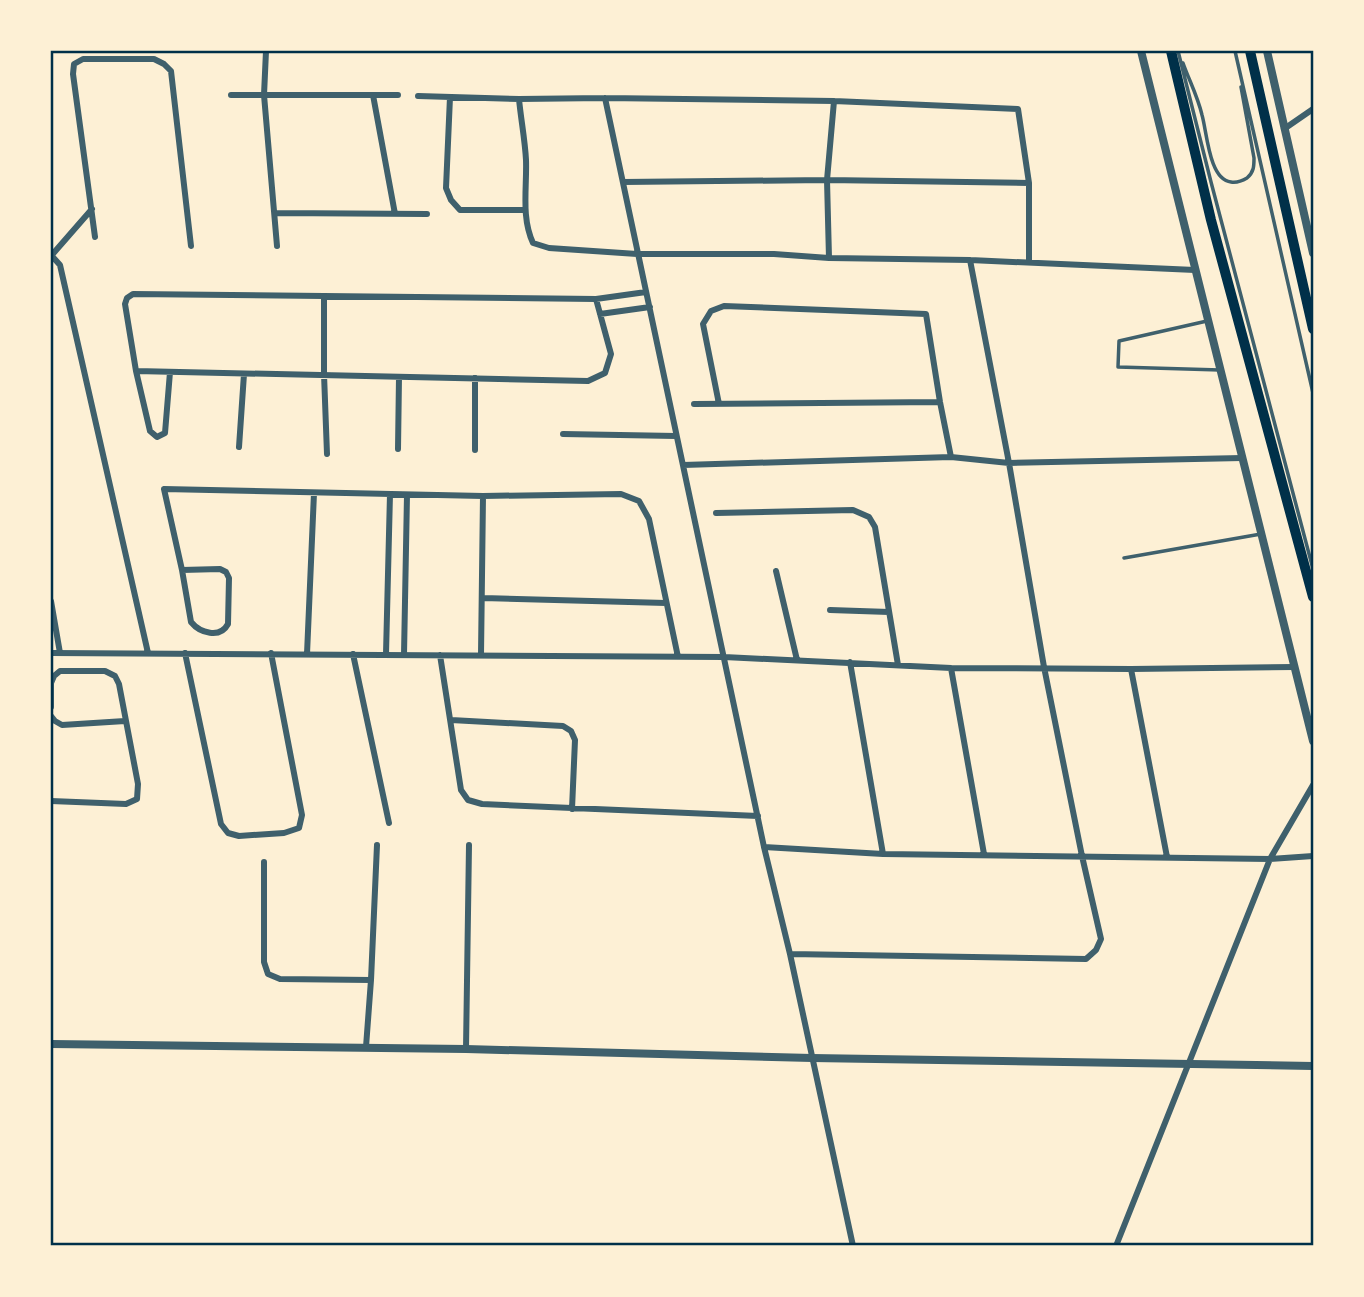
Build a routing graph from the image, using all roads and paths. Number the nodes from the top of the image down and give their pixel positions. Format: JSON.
{"nodes":[{"id":1,"x":266,"y":51,"type":"edge"},
{"id":2,"x":1141,"y":51,"type":"edge"},
{"id":3,"x":1171,"y":51,"type":"edge"},
{"id":4,"x":1178,"y":51,"type":"edge"},
{"id":5,"x":1235,"y":51,"type":"edge"},
{"id":6,"x":1250,"y":51,"type":"edge"},
{"id":7,"x":1276,"y":51,"type":"edge"},
{"id":8,"x":1268,"y":55,"type":"edge"},
{"id":9,"x":1237,"y":60,"type":"junction"},
{"id":10,"x":373,"y":94,"type":"junction"},
{"id":11,"x":231,"y":95,"type":"dead end"},
{"id":12,"x":264,"y":95,"type":"junction"},
{"id":13,"x":398,"y":95,"type":"dead end"},
{"id":14,"x":418,"y":96,"type":"dead end"},
{"id":15,"x":450,"y":97,"type":"junction"},
{"id":16,"x":605,"y":98,"type":"junction"},
{"id":17,"x":519,"y":99,"type":"junction"},
{"id":18,"x":834,"y":101,"type":"junction"},
{"id":19,"x":1313,"y":109,"type":"edge"},
{"id":20,"x":1284,"y":129,"type":"junction"},
{"id":21,"x":827,"y":180,"type":"junction"},
{"id":22,"x":623,"y":183,"type":"junction"},
{"id":23,"x":1029,"y":183,"type":"junction"},
{"id":24,"x":92,"y":209,"type":"junction"},
{"id":25,"x":525,"y":210,"type":"junction"},
{"id":26,"x":275,"y":213,"type":"junction"},
{"id":27,"x":395,"y":214,"type":"junction"},
{"id":28,"x":427,"y":214,"type":"dead end"},
{"id":29,"x":95,"y":237,"type":"dead end"},
{"id":30,"x":191,"y":246,"type":"dead end"},
{"id":31,"x":277,"y":246,"type":"dead end"},
{"id":32,"x":1313,"y":253,"type":"edge"},
{"id":33,"x":637,"y":254,"type":"junction"},
{"id":34,"x":51,"y":255,"type":"edge"},
{"id":35,"x":829,"y":258,"type":"junction"},
{"id":36,"x":970,"y":260,"type":"junction"},
{"id":37,"x":1029,"y":262,"type":"junction"},
{"id":38,"x":1195,"y":270,"type":"junction"},
{"id":39,"x":646,"y":292,"type":"junction"},
{"id":40,"x":324,"y":296,"type":"junction"},
{"id":41,"x":596,"y":299,"type":"junction"},
{"id":42,"x":650,"y":307,"type":"junction"},
{"id":43,"x":600,"y":314,"type":"junction"},
{"id":44,"x":1207,"y":321,"type":"junction"},
{"id":45,"x":1313,"y":328,"type":"edge"},
{"id":46,"x":1220,"y":370,"type":"junction"},
{"id":47,"x":136,"y":371,"type":"junction"},
{"id":48,"x":170,"y":372,"type":"junction"},
{"id":49,"x":244,"y":374,"type":"junction"},
{"id":50,"x":324,"y":374,"type":"junction"},
{"id":51,"x":399,"y":377,"type":"junction"},
{"id":52,"x":475,"y":378,"type":"junction"},
{"id":53,"x":1313,"y":393,"type":"edge"},
{"id":54,"x":940,"y":402,"type":"junction"},
{"id":55,"x":694,"y":404,"type":"dead end"},
{"id":56,"x":719,"y":404,"type":"junction"},
{"id":57,"x":563,"y":433,"type":"dead end"},
{"id":58,"x":676,"y":436,"type":"junction"},
{"id":59,"x":239,"y":447,"type":"dead end"},
{"id":60,"x":398,"y":449,"type":"dead end"},
{"id":61,"x":474,"y":450,"type":"dead end"},
{"id":62,"x":327,"y":454,"type":"dead end"},
{"id":63,"x":951,"y":457,"type":"junction"},
{"id":64,"x":1242,"y":458,"type":"junction"},
{"id":65,"x":1009,"y":463,"type":"junction"},
{"id":66,"x":683,"y":465,"type":"junction"},
{"id":67,"x":314,"y":493,"type":"junction"},
{"id":68,"x":390,"y":494,"type":"junction"},
{"id":69,"x":407,"y":495,"type":"junction"},
{"id":70,"x":483,"y":496,"type":"junction"},
{"id":71,"x":716,"y":513,"type":"dead end"},
{"id":72,"x":1261,"y":534,"type":"junction"},
{"id":73,"x":1124,"y":558,"type":"dead end"},
{"id":74,"x":1313,"y":569,"type":"edge"},
{"id":75,"x":182,"y":570,"type":"junction"},
{"id":76,"x":776,"y":571,"type":"dead end"},
{"id":77,"x":1313,"y":597,"type":"edge"},
{"id":78,"x":482,"y":598,"type":"junction"},
{"id":79,"x":51,"y":601,"type":"edge"},
{"id":80,"x":666,"y":603,"type":"junction"},
{"id":81,"x":830,"y":610,"type":"dead end"},
{"id":82,"x":889,"y":612,"type":"junction"},
{"id":83,"x":51,"y":653,"type":"edge"},
{"id":84,"x":60,"y":653,"type":"junction"},
{"id":85,"x":148,"y":653,"type":"junction"},
{"id":86,"x":185,"y":653,"type":"junction"},
{"id":87,"x":271,"y":653,"type":"junction"},
{"id":88,"x":307,"y":654,"type":"junction"},
{"id":89,"x":353,"y":654,"type":"junction"},
{"id":90,"x":386,"y":654,"type":"junction"},
{"id":91,"x":404,"y":654,"type":"junction"},
{"id":92,"x":440,"y":655,"type":"junction"},
{"id":93,"x":481,"y":655,"type":"junction"},
{"id":94,"x":678,"y":657,"type":"junction"},
{"id":95,"x":724,"y":657,"type":"junction"},
{"id":96,"x":797,"y":660,"type":"junction"},
{"id":97,"x":850,"y":662,"type":"junction"},
{"id":98,"x":898,"y":665,"type":"junction"},
{"id":99,"x":1044,"y":667,"type":"junction"},
{"id":100,"x":1294,"y":667,"type":"junction"},
{"id":101,"x":951,"y":668,"type":"junction"},
{"id":102,"x":1131,"y":669,"type":"junction"},
{"id":103,"x":51,"y":707,"type":"edge"},
{"id":104,"x":51,"y":716,"type":"edge"},
{"id":105,"x":451,"y":720,"type":"junction"},
{"id":106,"x":125,"y":721,"type":"junction"},
{"id":107,"x":1313,"y":741,"type":"edge"},
{"id":108,"x":1313,"y":785,"type":"edge"},
{"id":109,"x":51,"y":801,"type":"edge"},
{"id":110,"x":572,"y":809,"type":"junction"},
{"id":111,"x":758,"y":817,"type":"junction"},
{"id":112,"x":389,"y":823,"type":"dead end"},
{"id":113,"x":377,"y":845,"type":"dead end"},
{"id":114,"x":469,"y":845,"type":"dead end"},
{"id":115,"x":764,"y":847,"type":"junction"},
{"id":116,"x":883,"y":854,"type":"junction"},
{"id":117,"x":984,"y":854,"type":"junction"},
{"id":118,"x":1082,"y":856,"type":"junction"},
{"id":119,"x":1313,"y":856,"type":"edge"},
{"id":120,"x":1167,"y":857,"type":"junction"},
{"id":121,"x":1270,"y":859,"type":"junction"},
{"id":122,"x":264,"y":862,"type":"dead end"},
{"id":123,"x":790,"y":954,"type":"junction"},
{"id":124,"x":371,"y":980,"type":"junction"},
{"id":125,"x":51,"y":1044,"type":"edge"},
{"id":126,"x":366,"y":1047,"type":"junction"},
{"id":127,"x":466,"y":1049,"type":"junction"},
{"id":128,"x":812,"y":1058,"type":"junction"},
{"id":129,"x":1189,"y":1065,"type":"junction"},
{"id":130,"x":1313,"y":1066,"type":"edge"},
{"id":131,"x":853,"y":1246,"type":"edge"},
{"id":132,"x":1116,"y":1246,"type":"edge"}],
"edges":[{"from":1,"to":12,"type":"street"},
{"from":2,"to":38,"type":"street"},
{"from":3,"to":77,"type":"highway"},
{"from":4,"to":9,"type":"lane"},
{"from":4,"to":74,"type":"lane"},
{"from":5,"to":9,"type":"lane"},
{"from":6,"to":45,"type":"highway"},
{"from":7,"to":8,"type":"street"},
{"from":8,"to":20,"type":"street"},
{"from":9,"to":53,"type":"lane"},
{"from":10,"to":12,"type":"street"},
{"from":10,"to":13,"type":"street"},
{"from":10,"to":27,"type":"street"},
{"from":11,"to":12,"type":"street"},
{"from":12,"to":26,"type":"street"},
{"from":14,"to":15,"type":"street"},
{"from":15,"to":17,"type":"street"},
{"from":15,"to":25,"type":"street"},
{"from":16,"to":17,"type":"street"},
{"from":16,"to":18,"type":"street"},
{"from":16,"to":22,"type":"street"},
{"from":17,"to":25,"type":"street"},
{"from":18,"to":21,"type":"street"},
{"from":18,"to":23,"type":"street"},
{"from":19,"to":20,"type":"street"},
{"from":20,"to":32,"type":"street"},
{"from":21,"to":22,"type":"street"},
{"from":21,"to":23,"type":"street"},
{"from":21,"to":35,"type":"street"},
{"from":22,"to":33,"type":"street"},
{"from":23,"to":37,"type":"street"},
{"from":24,"to":29,"type":"street"},
{"from":24,"to":30,"type":"street"},
{"from":24,"to":34,"type":"street"},
{"from":25,"to":33,"type":"street"},
{"from":26,"to":27,"type":"street"},
{"from":26,"to":31,"type":"street"},
{"from":27,"to":28,"type":"street"},
{"from":33,"to":35,"type":"street"},
{"from":33,"to":39,"type":"street"},
{"from":34,"to":85,"type":"street"},
{"from":35,"to":36,"type":"street"},
{"from":36,"to":37,"type":"street"},
{"from":36,"to":65,"type":"street"},
{"from":37,"to":38,"type":"street"},
{"from":38,"to":44,"type":"street"},
{"from":39,"to":41,"type":"street"},
{"from":39,"to":42,"type":"street"},
{"from":40,"to":41,"type":"street"},
{"from":40,"to":47,"type":"street"},
{"from":40,"to":50,"type":"street"},
{"from":41,"to":43,"type":"street"},
{"from":42,"to":43,"type":"street"},
{"from":42,"to":58,"type":"street"},
{"from":43,"to":52,"type":"street"},
{"from":44,"to":46,"type":"street"},
{"from":44,"to":46,"type":"lane"},
{"from":46,"to":64,"type":"street"},
{"from":47,"to":48,"type":"street"},
{"from":47,"to":48,"type":"street"},
{"from":48,"to":49,"type":"street"},
{"from":49,"to":50,"type":"street"},
{"from":49,"to":59,"type":"street"},
{"from":50,"to":51,"type":"street"},
{"from":50,"to":62,"type":"street"},
{"from":51,"to":52,"type":"street"},
{"from":51,"to":60,"type":"street"},
{"from":52,"to":61,"type":"street"},
{"from":54,"to":56,"type":"street"},
{"from":54,"to":56,"type":"street"},
{"from":54,"to":63,"type":"street"},
{"from":55,"to":56,"type":"street"},
{"from":57,"to":58,"type":"street"},
{"from":58,"to":66,"type":"street"},
{"from":63,"to":65,"type":"street"},
{"from":63,"to":66,"type":"street"},
{"from":64,"to":65,"type":"street"},
{"from":64,"to":72,"type":"street"},
{"from":65,"to":99,"type":"street"},
{"from":66,"to":95,"type":"street"},
{"from":67,"to":68,"type":"street"},
{"from":67,"to":75,"type":"street"},
{"from":67,"to":88,"type":"street"},
{"from":68,"to":69,"type":"street"},
{"from":68,"to":90,"type":"street"},
{"from":69,"to":70,"type":"street"},
{"from":69,"to":91,"type":"street"},
{"from":70,"to":78,"type":"street"},
{"from":70,"to":80,"type":"street"},
{"from":71,"to":82,"type":"street"},
{"from":72,"to":73,"type":"lane"},
{"from":72,"to":100,"type":"street"},
{"from":75,"to":75,"type":"street"},
{"from":76,"to":96,"type":"street"},
{"from":78,"to":80,"type":"street"},
{"from":78,"to":93,"type":"street"},
{"from":79,"to":84,"type":"street"},
{"from":80,"to":94,"type":"street"},
{"from":81,"to":82,"type":"street"},
{"from":82,"to":98,"type":"street"},
{"from":83,"to":84,"type":"street"},
{"from":84,"to":85,"type":"street"},
{"from":85,"to":86,"type":"street"},
{"from":86,"to":87,"type":"street"},
{"from":86,"to":87,"type":"street"},
{"from":87,"to":88,"type":"street"},
{"from":88,"to":89,"type":"street"},
{"from":89,"to":90,"type":"street"},
{"from":89,"to":112,"type":"street"},
{"from":90,"to":91,"type":"street"},
{"from":91,"to":92,"type":"street"},
{"from":92,"to":93,"type":"street"},
{"from":92,"to":105,"type":"street"},
{"from":93,"to":94,"type":"street"},
{"from":94,"to":95,"type":"street"},
{"from":95,"to":96,"type":"street"},
{"from":95,"to":111,"type":"street"},
{"from":96,"to":97,"type":"street"},
{"from":97,"to":98,"type":"street"},
{"from":97,"to":116,"type":"street"},
{"from":98,"to":101,"type":"street"},
{"from":99,"to":101,"type":"street"},
{"from":99,"to":102,"type":"street"},
{"from":99,"to":118,"type":"street"},
{"from":100,"to":102,"type":"street"},
{"from":100,"to":107,"type":"street"},
{"from":101,"to":117,"type":"street"},
{"from":102,"to":120,"type":"street"},
{"from":103,"to":106,"type":"street"},
{"from":104,"to":106,"type":"street"},
{"from":105,"to":110,"type":"street"},
{"from":105,"to":110,"type":"street"},
{"from":106,"to":109,"type":"street"},
{"from":108,"to":121,"type":"street"},
{"from":110,"to":111,"type":"street"},
{"from":111,"to":115,"type":"street"},
{"from":113,"to":124,"type":"street"},
{"from":114,"to":127,"type":"street"},
{"from":115,"to":116,"type":"street"},
{"from":115,"to":123,"type":"street"},
{"from":116,"to":117,"type":"street"},
{"from":117,"to":118,"type":"street"},
{"from":118,"to":120,"type":"street"},
{"from":118,"to":123,"type":"street"},
{"from":119,"to":121,"type":"street"},
{"from":120,"to":121,"type":"street"},
{"from":121,"to":129,"type":"street"},
{"from":122,"to":124,"type":"street"},
{"from":123,"to":128,"type":"street"},
{"from":124,"to":126,"type":"street"},
{"from":125,"to":126,"type":"street"},
{"from":126,"to":127,"type":"street"},
{"from":127,"to":128,"type":"street"},
{"from":128,"to":129,"type":"street"},
{"from":128,"to":131,"type":"street"},
{"from":129,"to":130,"type":"street"},
{"from":129,"to":132,"type":"street"}]}
